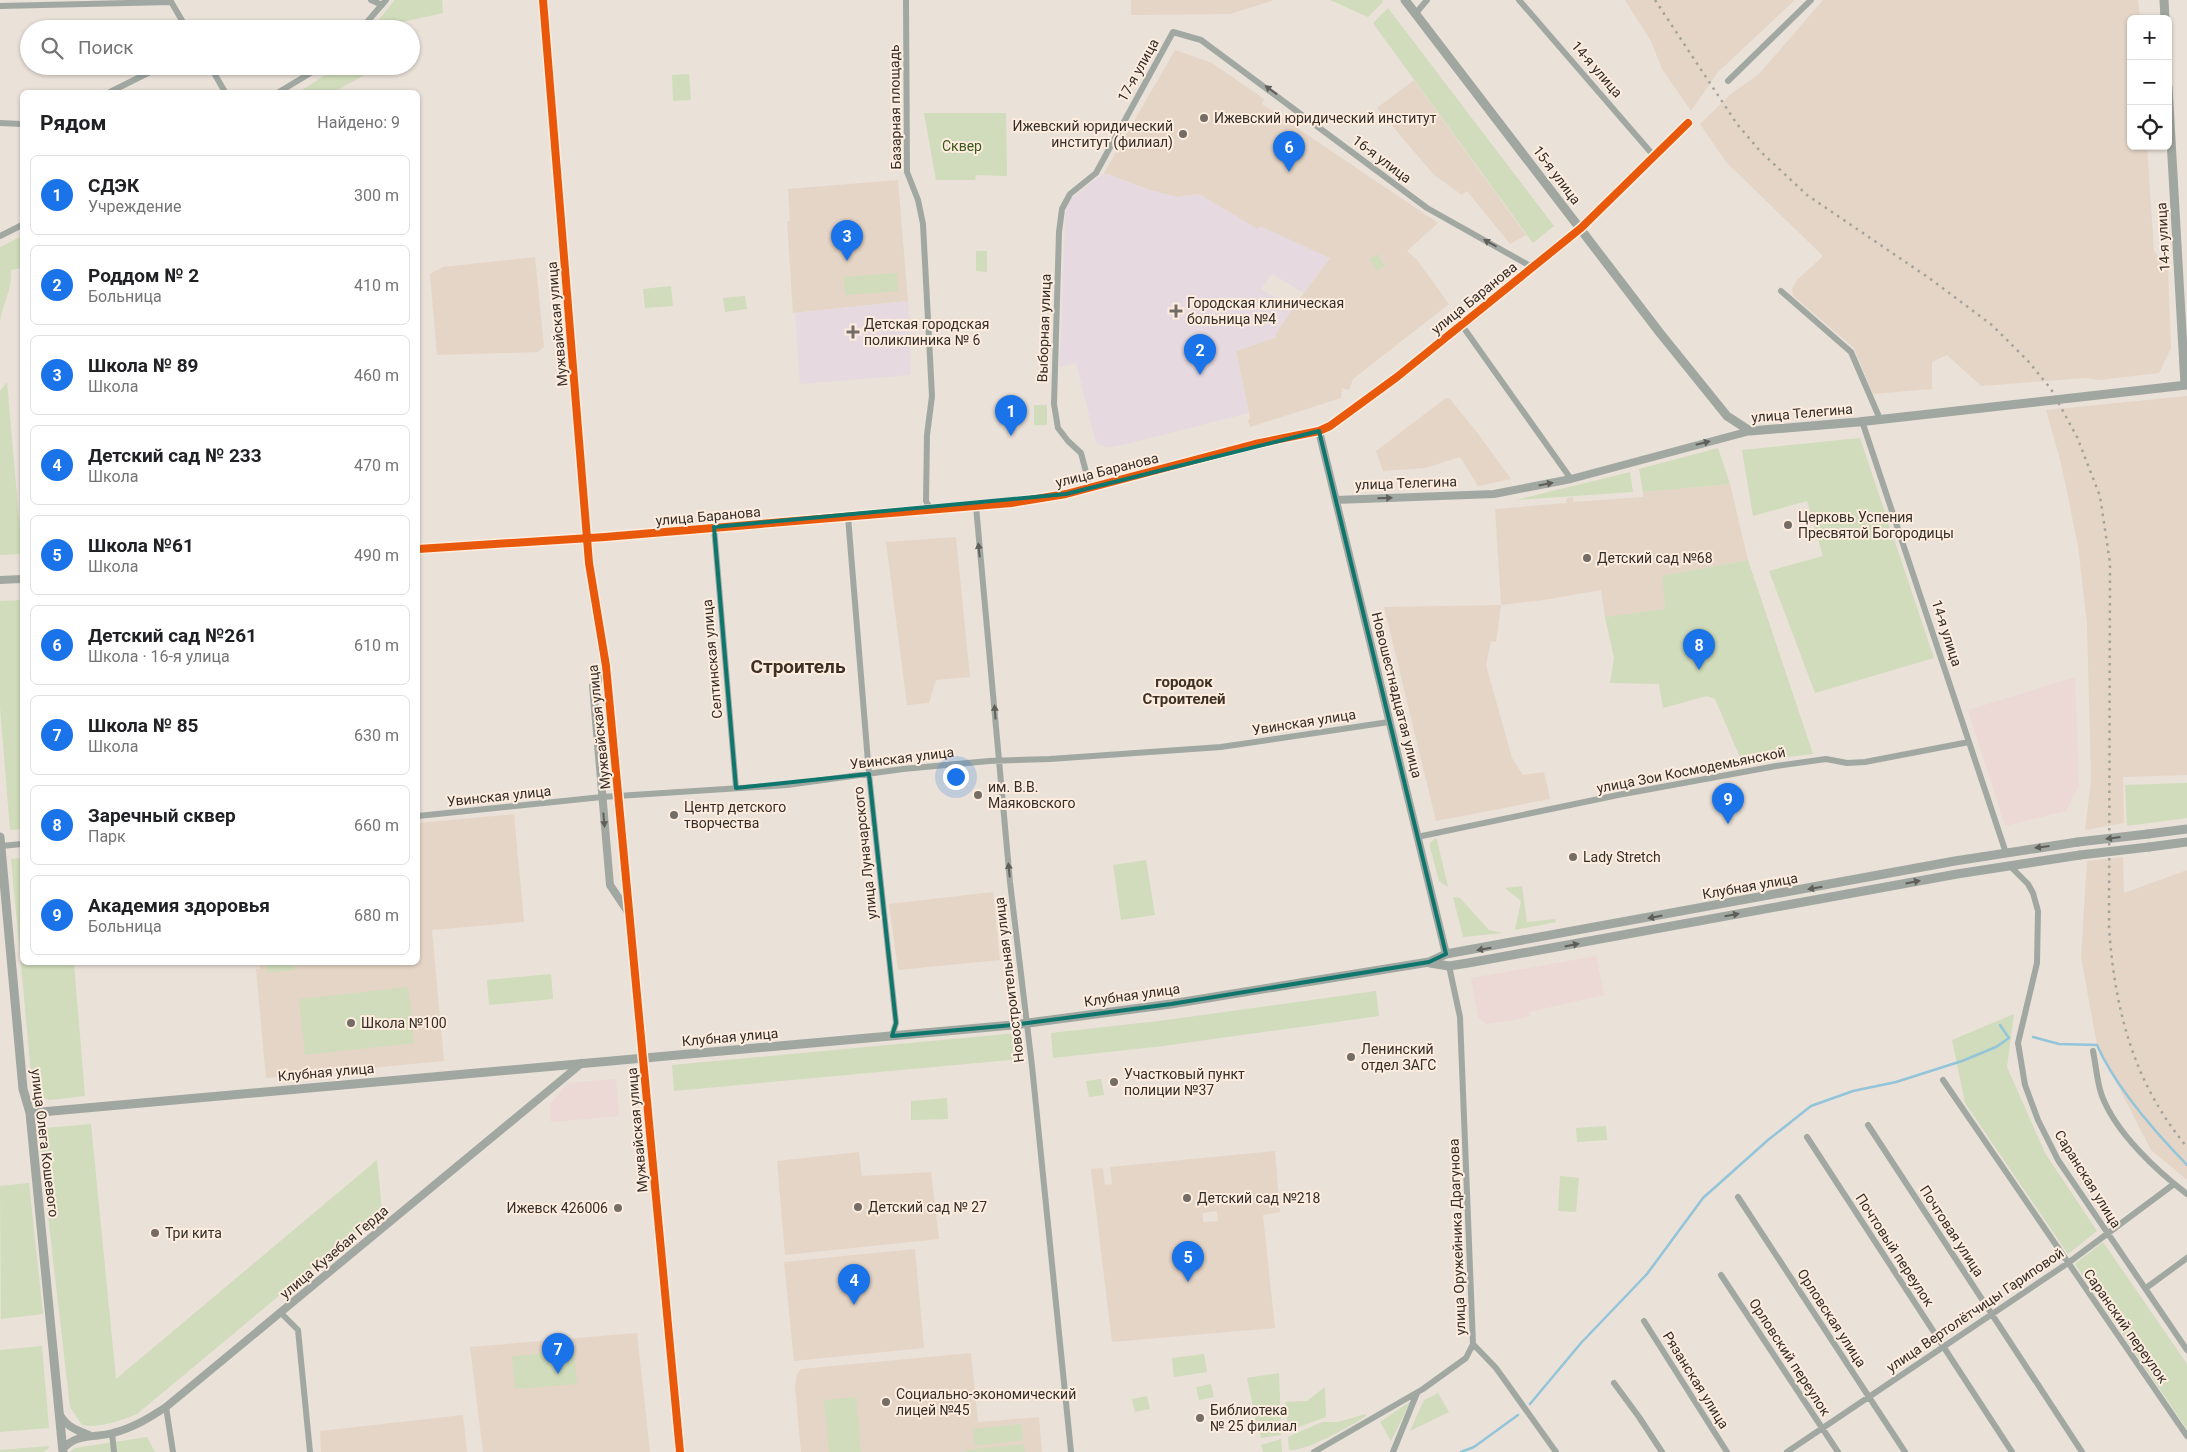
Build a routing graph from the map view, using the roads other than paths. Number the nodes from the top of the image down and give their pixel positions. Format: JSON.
{"nodes":[{"id":1,"x":371,"y":0,"type":"edge"},
{"id":2,"x":543,"y":0,"type":"edge"},
{"id":3,"x":906,"y":0,"type":"edge"},
{"id":4,"x":1405,"y":0,"type":"edge"},
{"id":5,"x":1427,"y":0,"type":"edge"},
{"id":6,"x":1519,"y":0,"type":"edge"},
{"id":7,"x":1811,"y":0,"type":"edge"},
{"id":8,"x":2164,"y":0,"type":"edge"},
{"id":9,"x":170,"y":1,"type":"edge"},
{"id":10,"x":384,"y":2,"type":"edge"},
{"id":11,"x":0,"y":6,"type":"edge"},
{"id":12,"x":1416,"y":13,"type":"junction"},
{"id":13,"x":2164,"y":15,"type":"edge"},
{"id":14,"x":182,"y":20,"type":"edge"},
{"id":15,"x":369,"y":20,"type":"edge"},
{"id":16,"x":1173,"y":32,"type":"joint"},
{"id":17,"x":144,"y":75,"type":"edge"},
{"id":18,"x":215,"y":75,"type":"edge"},
{"id":19,"x":307,"y":75,"type":"edge"},
{"id":20,"x":1728,"y":81,"type":"dead end"},
{"id":21,"x":114,"y":90,"type":"edge"},
{"id":22,"x":224,"y":90,"type":"edge"},
{"id":23,"x":282,"y":90,"type":"edge"},
{"id":24,"x":2169,"y":105,"type":"edge"},
{"id":25,"x":0,"y":123,"type":"edge"},
{"id":26,"x":1688,"y":123,"type":"dead end"},
{"id":27,"x":20,"y":124,"type":"edge"},
{"id":28,"x":1654,"y":156,"type":"junction"},
{"id":29,"x":1096,"y":173,"type":"joint"},
{"id":30,"x":20,"y":226,"type":"edge"},
{"id":31,"x":1581,"y":228,"type":"junction"},
{"id":32,"x":0,"y":236,"type":"edge"},
{"id":33,"x":1532,"y":267,"type":"junction"},
{"id":34,"x":1781,"y":291,"type":"dead end"},
{"id":35,"x":1461,"y":324,"type":"junction"},
{"id":36,"x":2186,"y":385,"type":"edge"},
{"id":37,"x":1880,"y":419,"type":"junction"},
{"id":38,"x":1862,"y":421,"type":"junction"},
{"id":39,"x":1319,"y":431,"type":"junction"},
{"id":40,"x":1750,"y":431,"type":"junction"},
{"id":41,"x":1571,"y":479,"type":"junction"},
{"id":42,"x":1090,"y":487,"type":"junction"},
{"id":43,"x":1336,"y":500,"type":"junction"},
{"id":44,"x":976,"y":506,"type":"junction"},
{"id":45,"x":930,"y":510,"type":"junction"},
{"id":46,"x":848,"y":517,"type":"junction"},
{"id":47,"x":714,"y":527,"type":"junction"},
{"id":48,"x":588,"y":538,"type":"junction"},
{"id":49,"x":420,"y":549,"type":"edge"},
{"id":50,"x":20,"y":579,"type":"edge"},
{"id":51,"x":0,"y":580,"type":"edge"},
{"id":52,"x":606,"y":672,"type":"junction"},
{"id":53,"x":1388,"y":722,"type":"junction"},
{"id":54,"x":1970,"y":742,"type":"junction"},
{"id":55,"x":999,"y":761,"type":"junction"},
{"id":56,"x":869,"y":774,"type":"junction"},
{"id":57,"x":736,"y":788,"type":"junction"},
{"id":58,"x":618,"y":796,"type":"junction"},
{"id":59,"x":602,"y":797,"type":"junction"},
{"id":60,"x":420,"y":816,"type":"edge"},
{"id":61,"x":2187,"y":829,"type":"edge"},
{"id":62,"x":1417,"y":837,"type":"junction"},
{"id":63,"x":0,"y":842,"type":"edge"},
{"id":64,"x":2187,"y":842,"type":"edge"},
{"id":65,"x":20,"y":844,"type":"edge"},
{"id":66,"x":2006,"y":853,"type":"junction"},
{"id":67,"x":2010,"y":865,"type":"junction"},
{"id":68,"x":629,"y":914,"type":"junction"},
{"id":69,"x":1446,"y":954,"type":"junction"},
{"id":70,"x":1429,"y":962,"type":"junction"},
{"id":71,"x":1449,"y":966,"type":"junction"},
{"id":72,"x":1027,"y":1023,"type":"junction"},
{"id":73,"x":892,"y":1036,"type":"junction"},
{"id":74,"x":2093,"y":1051,"type":"dead end"},
{"id":75,"x":643,"y":1058,"type":"junction"},
{"id":76,"x":582,"y":1063,"type":"junction"},
{"id":77,"x":1944,"y":1080,"type":"dead end"},
{"id":78,"x":30,"y":1113,"type":"junction"},
{"id":79,"x":1868,"y":1125,"type":"dead end"},
{"id":80,"x":1807,"y":1137,"type":"dead end"},
{"id":81,"x":2174,"y":1184,"type":"junction"},
{"id":82,"x":2187,"y":1194,"type":"edge"},
{"id":83,"x":1738,"y":1197,"type":"dead end"},
{"id":84,"x":2107,"y":1234,"type":"junction"},
{"id":85,"x":2187,"y":1258,"type":"edge"},
{"id":86,"x":2068,"y":1263,"type":"junction"},
{"id":87,"x":1721,"y":1275,"type":"dead end"},
{"id":88,"x":2146,"y":1288,"type":"junction"},
{"id":89,"x":280,"y":1312,"type":"junction"},
{"id":90,"x":1992,"y":1315,"type":"junction"},
{"id":91,"x":1644,"y":1322,"type":"dead end"},
{"id":92,"x":1473,"y":1344,"type":"junction"},
{"id":93,"x":1944,"y":1348,"type":"junction"},
{"id":94,"x":2187,"y":1350,"type":"edge"},
{"id":95,"x":1614,"y":1383,"type":"dead end"},
{"id":96,"x":1417,"y":1393,"type":"junction"},
{"id":97,"x":1869,"y":1397,"type":"junction"},
{"id":98,"x":166,"y":1407,"type":"junction"},
{"id":99,"x":59,"y":1413,"type":"junction"},
{"id":100,"x":1822,"y":1428,"type":"junction"},
{"id":101,"x":112,"y":1433,"type":"junction"},
{"id":102,"x":90,"y":1436,"type":"junction"},
{"id":103,"x":2187,"y":1436,"type":"edge"},
{"id":104,"x":63,"y":1450,"type":"edge"},
{"id":105,"x":114,"y":1452,"type":"edge"},
{"id":106,"x":173,"y":1452,"type":"edge"},
{"id":107,"x":310,"y":1452,"type":"edge"},
{"id":108,"x":680,"y":1452,"type":"edge"},
{"id":109,"x":1071,"y":1452,"type":"edge"},
{"id":110,"x":1314,"y":1452,"type":"edge"},
{"id":111,"x":1393,"y":1452,"type":"edge"},
{"id":112,"x":1556,"y":1452,"type":"edge"},
{"id":113,"x":1662,"y":1452,"type":"edge"},
{"id":114,"x":1727,"y":1452,"type":"edge"},
{"id":115,"x":1787,"y":1452,"type":"edge"},
{"id":116,"x":1838,"y":1452,"type":"edge"},
{"id":117,"x":1905,"y":1452,"type":"edge"},
{"id":118,"x":2012,"y":1452,"type":"edge"},
{"id":119,"x":2082,"y":1452,"type":"edge"}],
"edges":[{"from":1,"to":10,"type":"street"},
{"from":2,"to":48,"type":"street","name":"Мужвайская улица"},
{"from":3,"to":45,"type":"street","name":"Базарная площадь"},
{"from":4,"to":12,"type":"main road","name":"15-я улица"},
{"from":5,"to":12,"type":"street"},
{"from":6,"to":28,"type":"street","name":"14-я улица"},
{"from":7,"to":20,"type":"street"},
{"from":8,"to":13,"type":"main road"},
{"from":9,"to":11,"type":"street"},
{"from":9,"to":14,"type":"street"},
{"from":10,"to":15,"type":"street"},
{"from":12,"to":31,"type":"main road","name":"15-я улица"},
{"from":16,"to":29,"type":"street","name":"17-я улица"},
{"from":33,"to":16,"type":"street","name":"16-я улица","one_way":true},
{"from":17,"to":21,"type":"street"},
{"from":18,"to":22,"type":"street"},
{"from":19,"to":23,"type":"street"},
{"from":24,"to":36,"type":"main road","name":"14-я улица"},
{"from":25,"to":27,"type":"street"},
{"from":26,"to":28,"type":"street","name":"улица Баранова"},
{"from":28,"to":31,"type":"street","name":"улица Баранова"},
{"from":29,"to":42,"type":"street","name":"Выборная улица"},
{"from":30,"to":32,"type":"street"},
{"from":31,"to":33,"type":"street","name":"улица Баранова"},
{"from":31,"to":40,"type":"main road","name":"15-я улица"},
{"from":33,"to":35,"type":"street","name":"улица Баранова"},
{"from":34,"to":37,"type":"street"},
{"from":35,"to":39,"type":"street","name":"улица Баранова"},
{"from":35,"to":41,"type":"street"},
{"from":36,"to":37,"type":"main road","name":"улица Телегина"},
{"from":37,"to":38,"type":"main road","name":"улица Телегина"},
{"from":38,"to":40,"type":"main road","name":"улица Телегина"},
{"from":38,"to":54,"type":"street","name":"14-я улица"},
{"from":39,"to":42,"type":"street","name":"улица Баранова"},
{"from":39,"to":43,"type":"street","name":"Новошестнадцатая улица"},
{"from":41,"to":40,"type":"street","name":"улица Телегина","one_way":true},
{"from":43,"to":41,"type":"street","name":"улица Телегина","one_way":true},
{"from":42,"to":44,"type":"street","name":"улица Баранова"},
{"from":43,"to":53,"type":"street","name":"Новошестнадцатая улица"},
{"from":44,"to":45,"type":"street","name":"улица Баранова"},
{"from":55,"to":44,"type":"street","name":"Новостроительная улица","one_way":true},
{"from":45,"to":46,"type":"street","name":"улица Баранова"},
{"from":46,"to":47,"type":"street","name":"улица Баранова"},
{"from":46,"to":56,"type":"street","name":"улица Луначарского"},
{"from":47,"to":48,"type":"street","name":"улица Баранова"},
{"from":47,"to":57,"type":"street","name":"Селтинская улица"},
{"from":48,"to":49,"type":"street","name":"улица Баранова"},
{"from":48,"to":52,"type":"street","name":"Мужвайская улица"},
{"from":50,"to":51,"type":"street"},
{"from":52,"to":58,"type":"street","name":"Мужвайская улица"},
{"from":52,"to":59,"type":"street","name":"Мужвайская улица"},
{"from":53,"to":55,"type":"street","name":"Увинская улица"},
{"from":53,"to":62,"type":"street","name":"Новошестнадцатая улица"},
{"from":54,"to":62,"type":"street","name":"улица Зои Космодемьянской"},
{"from":54,"to":66,"type":"street","name":"14-я улица"},
{"from":55,"to":56,"type":"street","name":"Увинская улица"},
{"from":72,"to":55,"type":"street","name":"Новостроительная улица","one_way":true},
{"from":56,"to":57,"type":"street","name":"Увинская улица"},
{"from":56,"to":73,"type":"street","name":"улица Луначарского"},
{"from":57,"to":58,"type":"street","name":"Увинская улица"},
{"from":58,"to":59,"type":"street","name":"Увинская улица"},
{"from":58,"to":68,"type":"street","name":"Мужвайская улица"},
{"from":59,"to":60,"type":"street","name":"Увинская улица"},
{"from":59,"to":68,"type":"street","name":"Мужвайская улица","one_way":true},
{"from":61,"to":66,"type":"main road","name":"Клубная улица","one_way":true,"bridge":true},
{"from":62,"to":69,"type":"street","name":"Новошестнадцатая улица"},
{"from":63,"to":65,"type":"street"},
{"from":63,"to":78,"type":"main road","name":"улица Олега Кошевого"},
{"from":64,"to":67,"type":"main road","name":"Клубная улица","bridge":true},
{"from":66,"to":67,"type":"main road"},
{"from":66,"to":69,"type":"main road","name":"Клубная улица","one_way":true},
{"from":71,"to":67,"type":"main road","name":"Клубная улица","one_way":true},
{"from":67,"to":84,"type":"street","name":"Саранская улица"},
{"from":68,"to":75,"type":"street","name":"Мужвайская улица"},
{"from":69,"to":70,"type":"main road","name":"Клубная улица"},
{"from":69,"to":71,"type":"main road","name":"Новошестнадцатая улица"},
{"from":70,"to":71,"type":"main road","name":"Клубная улица"},
{"from":70,"to":72,"type":"main road","name":"Клубная улица"},
{"from":71,"to":92,"type":"street","name":"улица Оружейника Драгунова"},
{"from":72,"to":73,"type":"main road","name":"Клубная улица"},
{"from":72,"to":109,"type":"street","name":"Новостроительная улица"},
{"from":73,"to":75,"type":"main road","name":"Клубная улица"},
{"from":74,"to":81,"type":"street"},
{"from":75,"to":76,"type":"main road","name":"Клубная улица"},
{"from":75,"to":108,"type":"street","name":"Мужвайская улица"},
{"from":76,"to":78,"type":"main road","name":"Клубная улица"},
{"from":76,"to":89,"type":"street","name":"улица Кузебая Герда"},
{"from":77,"to":86,"type":"street","name":"Саранский переулок"},
{"from":78,"to":99,"type":"main road","name":"улица Олега Кошевого"},
{"from":79,"to":90,"type":"street","name":"Почтовая улица"},
{"from":80,"to":93,"type":"street","name":"Почтовый переулок"},
{"from":81,"to":82,"type":"street"},
{"from":81,"to":84,"type":"street","name":"улица Вертолётчицы Гариповой"},
{"from":83,"to":97,"type":"street","name":"Орловская улица"},
{"from":84,"to":86,"type":"street","name":"улица Вертолётчицы Гариповой"},
{"from":84,"to":88,"type":"street","name":"Саранская улица"},
{"from":85,"to":88,"type":"street"},
{"from":86,"to":90,"type":"street","name":"улица Вертолётчицы Гариповой"},
{"from":86,"to":103,"type":"street","name":"Саранский переулок"},
{"from":87,"to":100,"type":"street","name":"Орловский переулок"},
{"from":88,"to":94,"type":"street","name":"Саранская улица"},
{"from":89,"to":98,"type":"street","name":"улица Кузебая Герда"},
{"from":89,"to":107,"type":"street"},
{"from":90,"to":93,"type":"street","name":"улица Вертолётчицы Гариповой"},
{"from":90,"to":119,"type":"street","name":"Почтовая улица"},
{"from":91,"to":114,"type":"street","name":"Рязанская улица"},
{"from":92,"to":96,"type":"street","name":"улица Оружейника Драгунова"},
{"from":92,"to":112,"type":"street"},
{"from":93,"to":97,"type":"street","name":"улица Вертолётчицы Гариповой"},
{"from":93,"to":118,"type":"street","name":"Почтовый переулок"},
{"from":95,"to":113,"type":"street"},
{"from":96,"to":110,"type":"street","name":"улица Оружейника Драгунова"},
{"from":96,"to":111,"type":"street"},
{"from":97,"to":100,"type":"street","name":"улица Вертолётчицы Гариповой"},
{"from":97,"to":117,"type":"street","name":"Орловская улица"},
{"from":98,"to":101,"type":"street","name":"улица Кузебая Герда"},
{"from":98,"to":106,"type":"street"},
{"from":99,"to":102,"type":"street"},
{"from":99,"to":104,"type":"main road","name":"улица Олега Кошевого"},
{"from":100,"to":115,"type":"street","name":"улица Вертолётчицы Гариповой"},
{"from":100,"to":116,"type":"street","name":"Орловский переулок"},
{"from":101,"to":102,"type":"street","name":"улица Кузебая Герда"},
{"from":101,"to":105,"type":"street"},
{"from":102,"to":104,"type":"street","name":"улица Кузебая Герда"}]}
